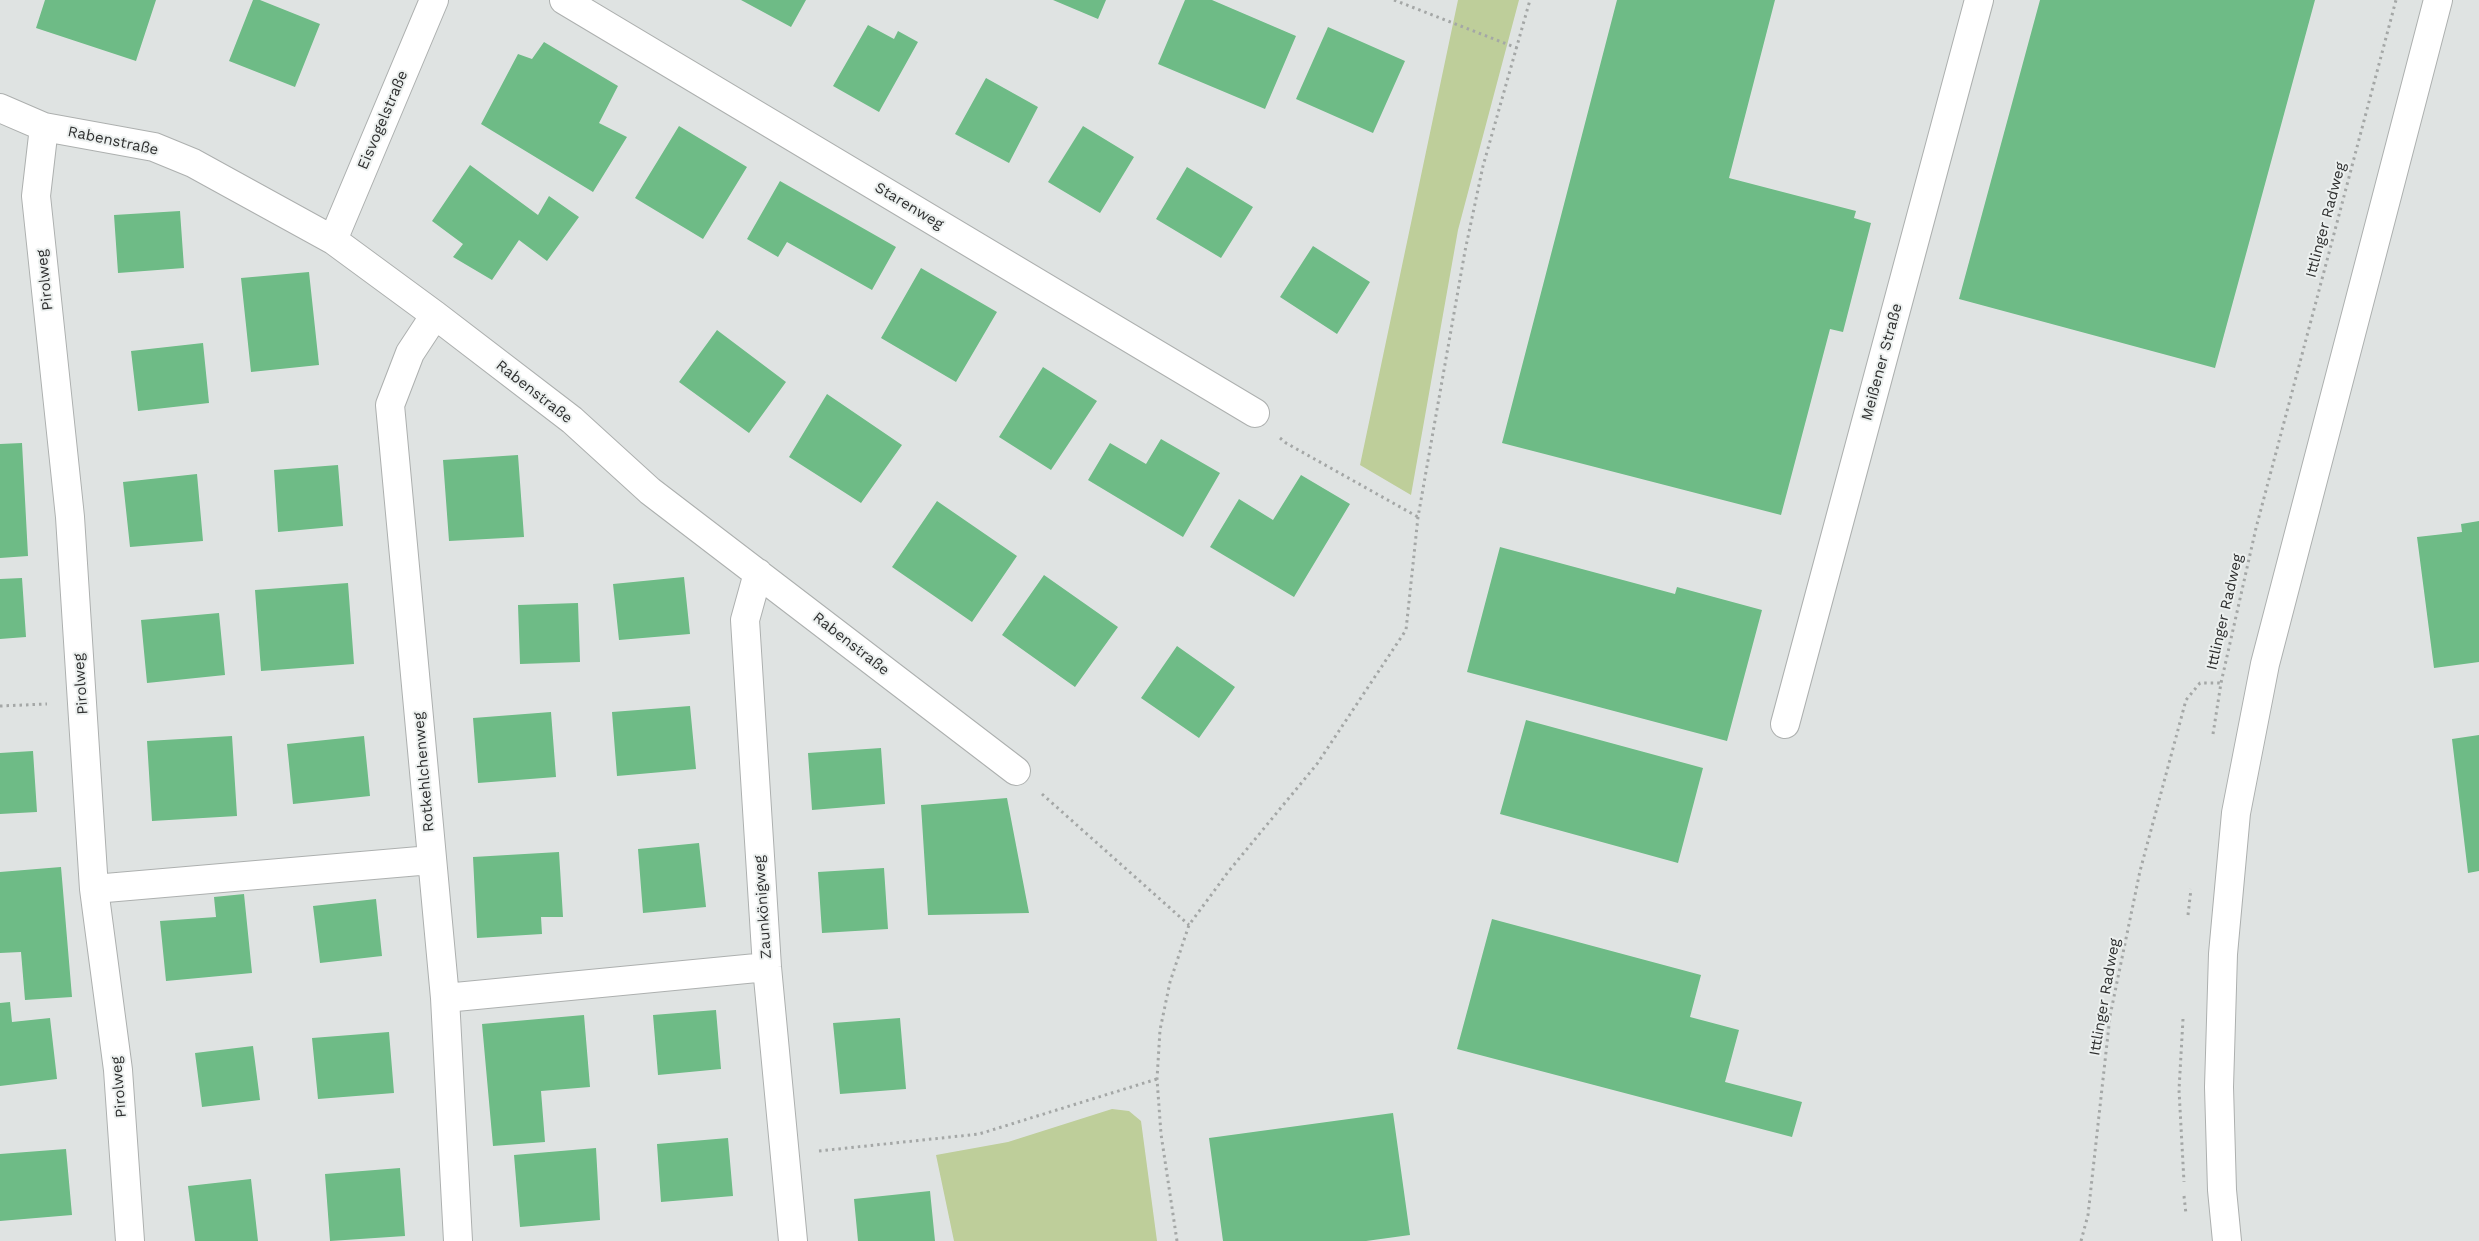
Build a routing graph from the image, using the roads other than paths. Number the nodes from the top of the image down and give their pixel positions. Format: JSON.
{"nodes":[{"id":1,"x":434,"y":0,"type":"edge"},
{"id":2,"x":564,"y":0,"type":"edge"},
{"id":3,"x":1979,"y":0,"type":"edge"},
{"id":4,"x":2438,"y":0,"type":"edge"},
{"id":5,"x":0,"y":108,"type":"edge"},
{"id":6,"x":44,"y":127,"type":"junction"},
{"id":7,"x":333,"y":240,"type":"junction"},
{"id":8,"x":435,"y":315,"type":"junction"},
{"id":9,"x":1255,"y":413,"type":"road end"},
{"id":10,"x":758,"y":573,"type":"junction"},
{"id":11,"x":1786,"y":724,"type":"dead end"},
{"id":12,"x":1016,"y":771,"type":"road end"},
{"id":13,"x":432,"y":860,"type":"junction"},
{"id":14,"x":94,"y":889,"type":"junction"},
{"id":15,"x":767,"y":967,"type":"junction"},
{"id":16,"x":445,"y":998,"type":"junction"},
{"id":17,"x":130,"y":1241,"type":"edge"},
{"id":18,"x":458,"y":1241,"type":"edge"},
{"id":19,"x":793,"y":1241,"type":"edge"},
{"id":20,"x":2227,"y":1241,"type":"edge"}],
"edges":[{"from":1,"to":7,"type":"street","name":"Eisvogelstraße"},
{"from":2,"to":9,"type":"street","name":"Starenweg"},
{"from":3,"to":11,"type":"street","name":"Meißener Straße"},
{"from":4,"to":20,"type":"street"},
{"from":5,"to":6,"type":"street","name":"Rabenstraße"},
{"from":6,"to":7,"type":"street","name":"Rabenstraße"},
{"from":6,"to":14,"type":"street","name":"Pirolweg"},
{"from":7,"to":8,"type":"street","name":"Rabenstraße"},
{"from":8,"to":10,"type":"street","name":"Rabenstraße"},
{"from":8,"to":13,"type":"street","name":"Rotkehlchenweg"},
{"from":10,"to":12,"type":"street","name":"Rabenstraße"},
{"from":10,"to":15,"type":"street","name":"Zaunkönigweg"},
{"from":13,"to":14,"type":"street"},
{"from":13,"to":16,"type":"street","name":"Rotkehlchenweg"},
{"from":14,"to":17,"type":"street","name":"Pirolweg"},
{"from":15,"to":16,"type":"street"},
{"from":15,"to":19,"type":"street","name":"Zaunkönigweg"},
{"from":16,"to":18,"type":"street","name":"Rotkehlchenweg"}]}
